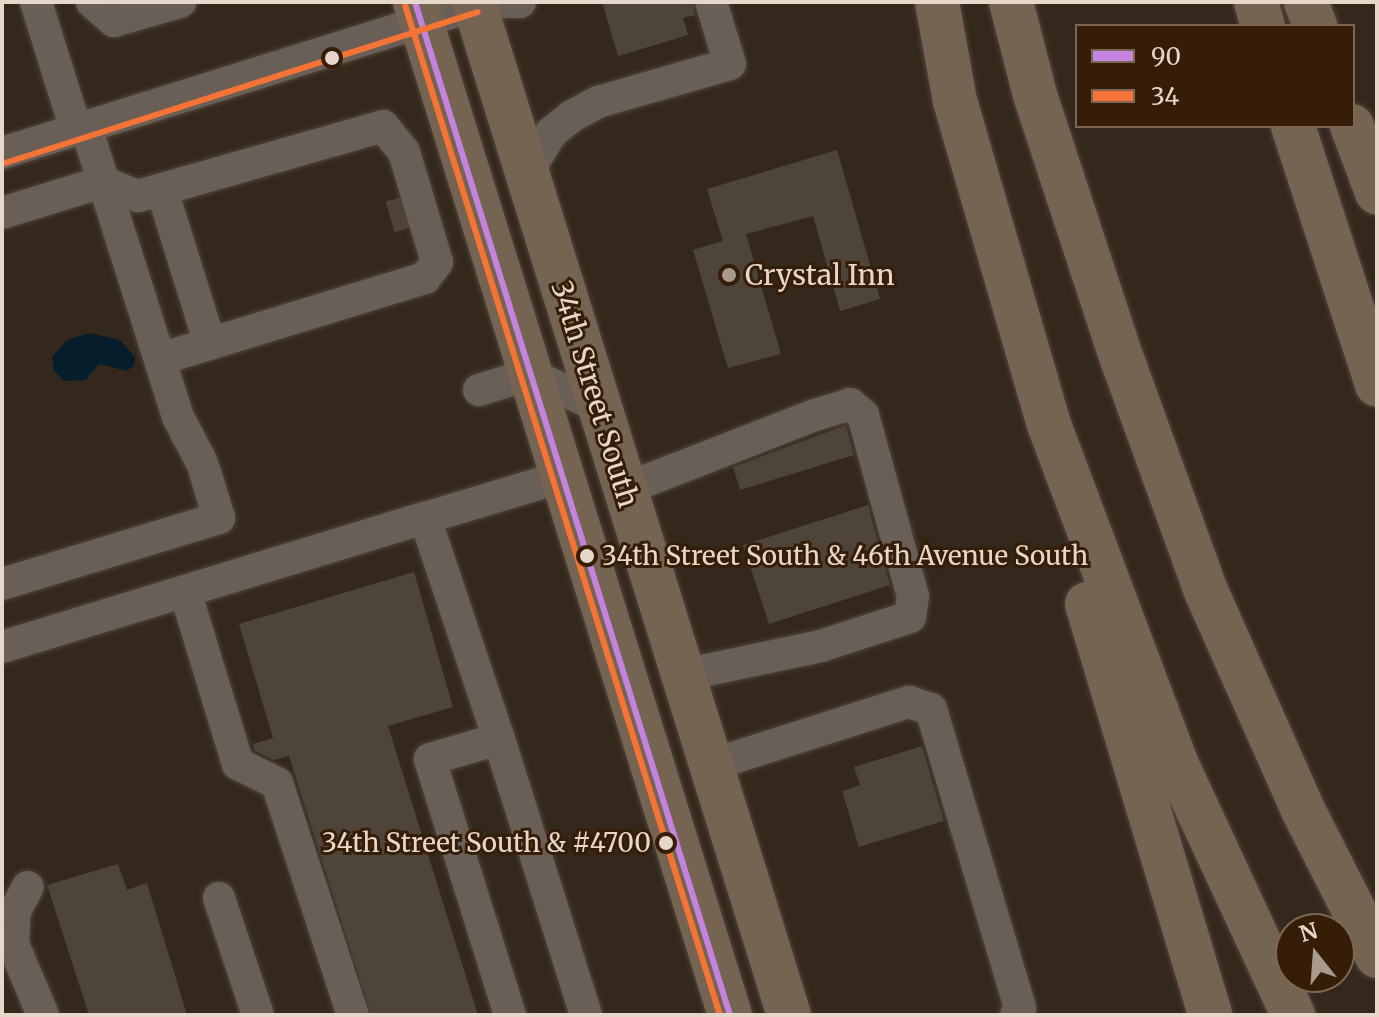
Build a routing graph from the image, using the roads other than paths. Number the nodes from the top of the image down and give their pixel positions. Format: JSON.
{"nodes":[{"id":1,"x":36,"y":2,"type":"edge"},
{"id":2,"x":92,"y":2,"type":"edge"},
{"id":3,"x":180,"y":2,"type":"edge"},
{"id":4,"x":520,"y":2,"type":"edge"},
{"id":5,"x":711,"y":2,"type":"edge"},
{"id":6,"x":485,"y":3,"type":"edge"},
{"id":7,"x":418,"y":12,"type":"edge"},
{"id":8,"x":1015,"y":19,"type":"edge"},
{"id":9,"x":940,"y":22,"type":"edge"},
{"id":10,"x":1294,"y":128,"type":"edge"},
{"id":11,"x":1353,"y":128,"type":"edge"},
{"id":12,"x":81,"y":129,"type":"junction"},
{"id":13,"x":388,"y":132,"type":"junction"},
{"id":14,"x":2,"y":153,"type":"edge"},
{"id":15,"x":527,"y":173,"type":"junction"},
{"id":16,"x":103,"y":182,"type":"junction"},
{"id":17,"x":162,"y":190,"type":"junction"},
{"id":18,"x":1377,"y":192,"type":"edge"},
{"id":19,"x":401,"y":197,"type":"tunnel mouth"},
{"id":20,"x":2,"y":213,"type":"edge"},
{"id":21,"x":414,"y":241,"type":"tunnel mouth"},
{"id":22,"x":425,"y":278,"type":"junction"},
{"id":23,"x":210,"y":344,"type":"junction"},
{"id":24,"x":160,"y":359,"type":"junction"},
{"id":25,"x":530,"y":374,"type":"junction"},
{"id":26,"x":1377,"y":385,"type":"edge"},
{"id":27,"x":479,"y":390,"type":"dead end"},
{"id":28,"x":599,"y":407,"type":"junction"},
{"id":29,"x":1048,"y":422,"type":"junction"},
{"id":30,"x":562,"y":477,"type":"junction"},
{"id":31,"x":625,"y":489,"type":"junction"},
{"id":32,"x":425,"y":518,"type":"junction"},
{"id":33,"x":2,"y":584,"type":"edge"},
{"id":34,"x":185,"y":591,"type":"junction"},
{"id":35,"x":2,"y":647,"type":"edge"},
{"id":36,"x":683,"y":675,"type":"junction"},
{"id":37,"x":499,"y":739,"type":"junction"},
{"id":38,"x":711,"y":765,"type":"junction"},
{"id":39,"x":28,"y":887,"type":"dead end"},
{"id":40,"x":219,"y":898,"type":"dead end"},
{"id":41,"x":7,"y":946,"type":"edge"},
{"id":42,"x":1377,"y":956,"type":"edge"},
{"id":43,"x":43,"y":1015,"type":"edge"},
{"id":44,"x":258,"y":1015,"type":"edge"},
{"id":45,"x":353,"y":1015,"type":"edge"},
{"id":46,"x":510,"y":1015,"type":"edge"},
{"id":47,"x":586,"y":1015,"type":"edge"},
{"id":48,"x":730,"y":1015,"type":"edge"},
{"id":49,"x":789,"y":1015,"type":"edge"},
{"id":50,"x":1016,"y":1015,"type":"edge"},
{"id":51,"x":1210,"y":1015,"type":"edge"},
{"id":52,"x":1293,"y":1015,"type":"edge"}],
"edges":[{"from":1,"to":12,"type":"street"},
{"from":2,"to":3,"type":"street"},
{"from":4,"to":6,"type":"street"},
{"from":5,"to":15,"type":"street"},
{"from":6,"to":7,"type":"street"},
{"from":6,"to":15,"type":"highway","name":"34th Street South"},
{"from":7,"to":12,"type":"street"},
{"from":7,"to":25,"type":"highway","name":"34th Street South"},
{"from":8,"to":42,"type":"highway"},
{"from":9,"to":29,"type":"highway"},
{"from":10,"to":26,"type":"highway"},
{"from":11,"to":18,"type":"highway"},
{"from":12,"to":14,"type":"street"},
{"from":12,"to":16,"type":"street"},
{"from":13,"to":17,"type":"street"},
{"from":13,"to":19,"type":"street"},
{"from":13,"to":22,"type":"street"},
{"from":15,"to":28,"type":"highway","name":"34th Street South"},
{"from":16,"to":17,"type":"street"},
{"from":16,"to":20,"type":"street"},
{"from":16,"to":24,"type":"street"},
{"from":17,"to":23,"type":"street"},
{"from":21,"to":22,"type":"street"},
{"from":22,"to":23,"type":"street"},
{"from":23,"to":24,"type":"street"},
{"from":24,"to":33,"type":"street"},
{"from":25,"to":27,"type":"street"},
{"from":25,"to":28,"type":"street"},
{"from":25,"to":30,"type":"highway","name":"34th Street South"},
{"from":28,"to":31,"type":"highway","name":"34th Street South"},
{"from":29,"to":51,"type":"highway"},
{"from":29,"to":52,"type":"highway"},
{"from":30,"to":32,"type":"street"},
{"from":30,"to":48,"type":"highway","name":"34th Street South"},
{"from":31,"to":36,"type":"highway","name":"34th Street South"},
{"from":31,"to":36,"type":"street"},
{"from":32,"to":34,"type":"street"},
{"from":32,"to":37,"type":"street"},
{"from":34,"to":35,"type":"street"},
{"from":34,"to":45,"type":"street"},
{"from":36,"to":38,"type":"highway","name":"34th Street South"},
{"from":37,"to":46,"type":"street"},
{"from":37,"to":47,"type":"street"},
{"from":38,"to":49,"type":"highway","name":"34th Street South"},
{"from":38,"to":50,"type":"street"},
{"from":39,"to":41,"type":"street"},
{"from":40,"to":44,"type":"street"},
{"from":41,"to":43,"type":"street"}]}
